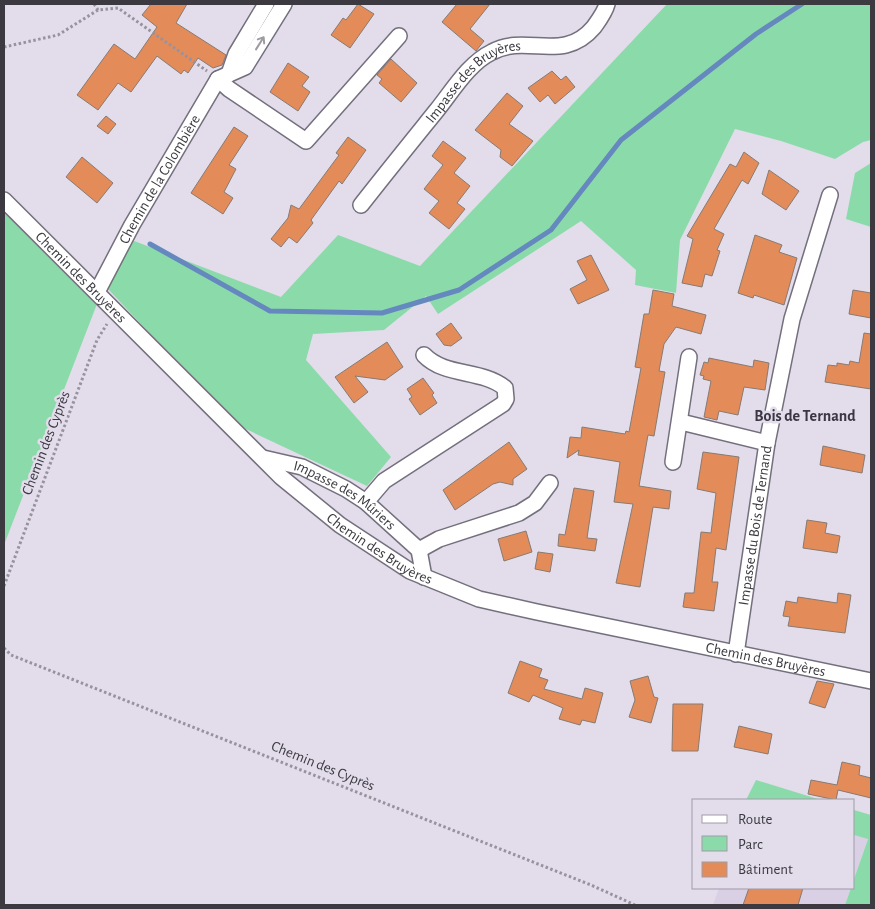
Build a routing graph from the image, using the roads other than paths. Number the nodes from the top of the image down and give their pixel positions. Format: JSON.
{"nodes":[{"id":1,"x":266,"y":4,"type":"edge"},
{"id":2,"x":284,"y":4,"type":"edge"},
{"id":3,"x":607,"y":4,"type":"edge"},
{"id":4,"x":398,"y":36,"type":"dead end"},
{"id":5,"x":223,"y":77,"type":"junction"},
{"id":6,"x":830,"y":195,"type":"dead end"},
{"id":7,"x":4,"y":200,"type":"edge"},
{"id":8,"x":361,"y":205,"type":"dead end"},
{"id":9,"x":97,"y":292,"type":"junction"},
{"id":10,"x":424,"y":355,"type":"dead end"},
{"id":11,"x":689,"y":357,"type":"dead end"},
{"id":12,"x":681,"y":422,"type":"junction"},
{"id":13,"x":767,"y":443,"type":"junction"},
{"id":14,"x":262,"y":457,"type":"junction"},
{"id":15,"x":673,"y":462,"type":"dead end"},
{"id":16,"x":550,"y":484,"type":"dead end"},
{"id":17,"x":366,"y":502,"type":"junction"},
{"id":18,"x":419,"y":550,"type":"junction"},
{"id":19,"x":424,"y":577,"type":"junction"},
{"id":20,"x":736,"y":654,"type":"junction"},
{"id":21,"x":871,"y":681,"type":"edge"}],
"edges":[{"from":1,"to":5,"type":"street","name":"Chemin de la Colombière"},
{"from":5,"to":2,"type":"street","name":"Chemin de la Colombière","one_way":true},
{"from":3,"to":8,"type":"street","name":"Impasse des Bruyères"},
{"from":4,"to":5,"type":"street"},
{"from":5,"to":9,"type":"street","name":"Chemin de la Colombière"},
{"from":6,"to":13,"type":"street","name":"Impasse du Bois de Ternand"},
{"from":7,"to":9,"type":"street","name":"Chemin des Bruyères"},
{"from":9,"to":14,"type":"street","name":"Chemin des Bruyères"},
{"from":10,"to":17,"type":"street"},
{"from":11,"to":12,"type":"street"},
{"from":12,"to":13,"type":"street"},
{"from":12,"to":15,"type":"street"},
{"from":13,"to":20,"type":"street","name":"Impasse du Bois de Ternand"},
{"from":14,"to":17,"type":"street","name":"Impasse des Mûriers"},
{"from":14,"to":19,"type":"street","name":"Chemin des Bruyères"},
{"from":16,"to":18,"type":"street"},
{"from":17,"to":18,"type":"street","name":"Impasse des Mûriers"},
{"from":18,"to":19,"type":"street"},
{"from":19,"to":20,"type":"street","name":"Chemin des Bruyères"},
{"from":20,"to":21,"type":"street","name":"Chemin des Bruyères"}]}
